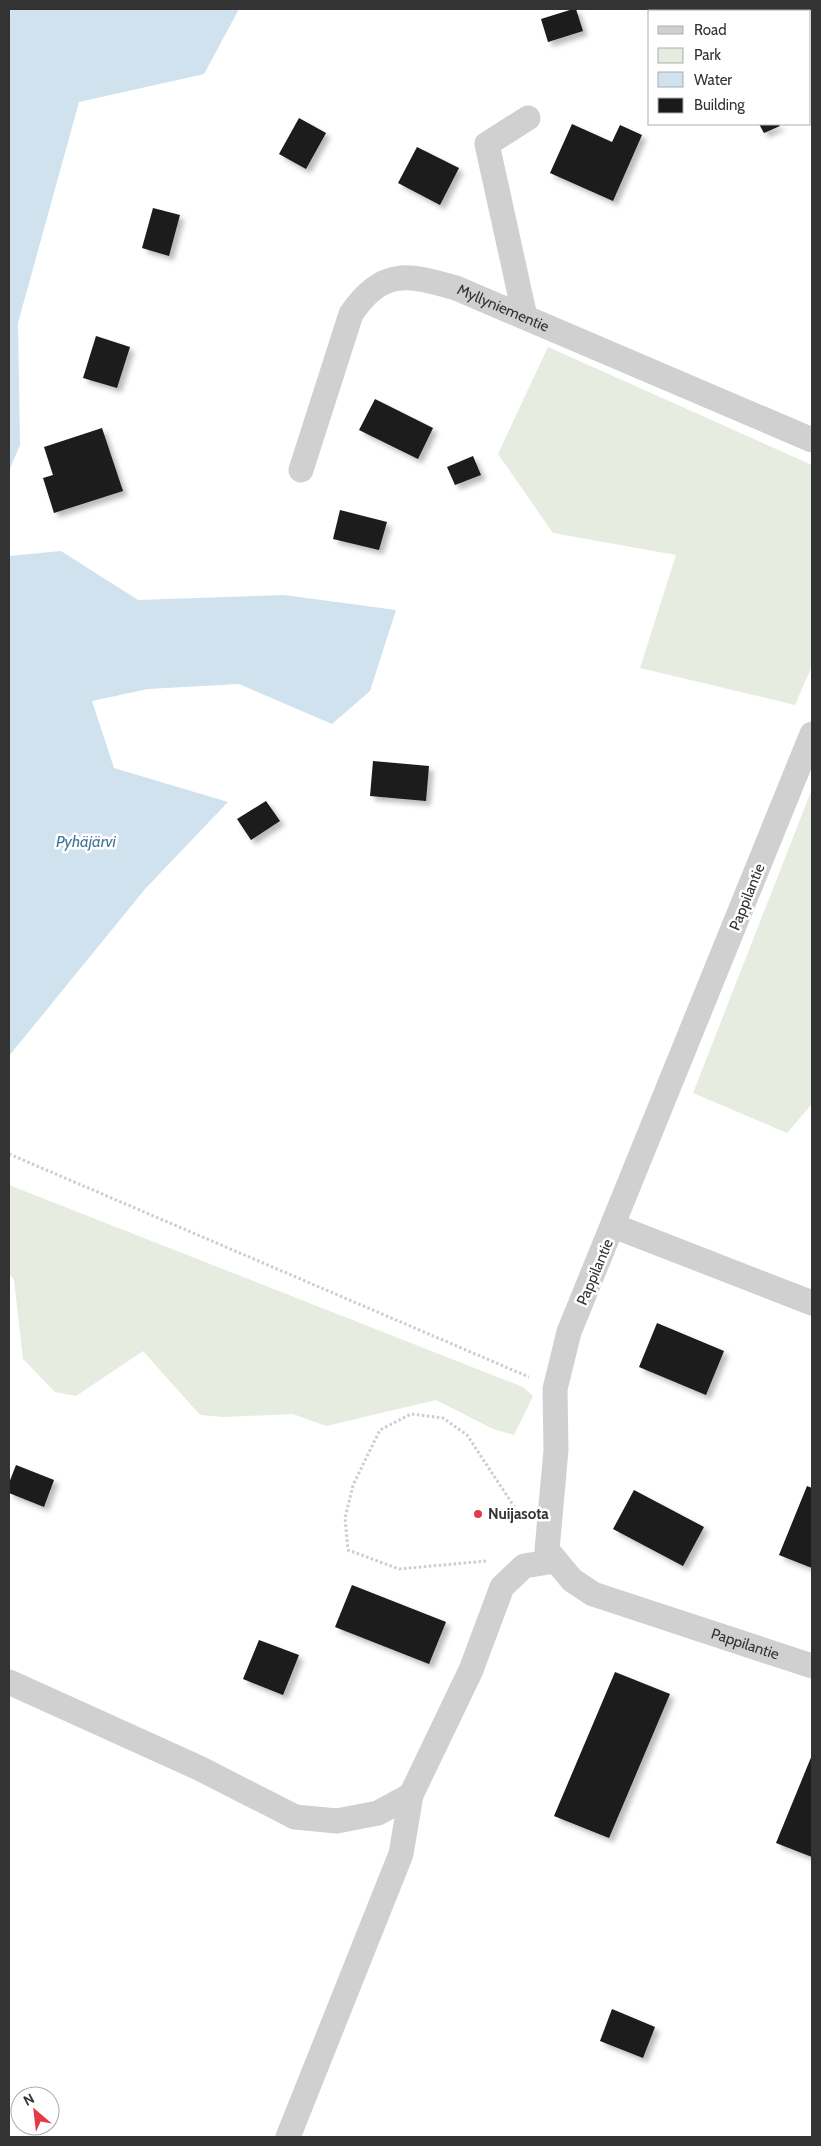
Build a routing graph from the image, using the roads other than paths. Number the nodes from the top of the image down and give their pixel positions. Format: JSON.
{"nodes":[{"id":1,"x":528,"y":118,"type":"dead end"},
{"id":2,"x":525,"y":317,"type":"junction"},
{"id":3,"x":812,"y":440,"type":"edge"},
{"id":4,"x":301,"y":470,"type":"dead end"},
{"id":5,"x":812,"y":734,"type":"edge"},
{"id":6,"x":614,"y":1226,"type":"junction"},
{"id":7,"x":812,"y":1303,"type":"edge"},
{"id":8,"x":551,"y":1555,"type":"junction"},
{"id":9,"x":812,"y":1666,"type":"edge"},
{"id":10,"x":9,"y":1682,"type":"edge"},
{"id":11,"x":412,"y":1795,"type":"junction"},
{"id":12,"x":288,"y":2137,"type":"edge"}],
"edges":[{"from":1,"to":2,"type":"street"},
{"from":2,"to":3,"type":"street","name":"Myllyniementie"},
{"from":2,"to":4,"type":"street","name":"Myllyniementie"},
{"from":5,"to":6,"type":"street","name":"Pappilantie"},
{"from":6,"to":7,"type":"street"},
{"from":6,"to":8,"type":"street","name":"Pappilantie"},
{"from":8,"to":9,"type":"street","name":"Pappilantie"},
{"from":8,"to":11,"type":"street"},
{"from":10,"to":11,"type":"street"},
{"from":11,"to":12,"type":"street"}]}
